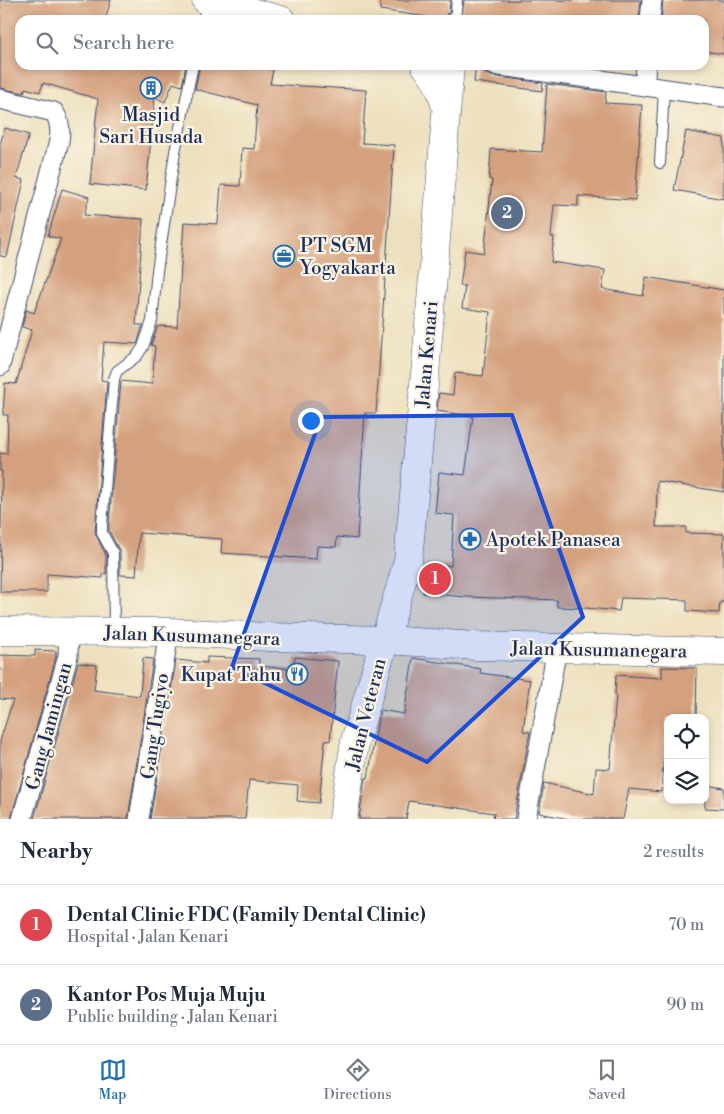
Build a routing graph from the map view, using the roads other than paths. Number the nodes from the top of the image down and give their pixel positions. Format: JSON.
{"nodes":[{"id":1,"x":206,"y":0,"type":"edge"},
{"id":2,"x":457,"y":0,"type":"edge"},
{"id":3,"x":652,"y":0,"type":"edge"},
{"id":4,"x":204,"y":15,"type":"edge"},
{"id":5,"x":262,"y":15,"type":"edge"},
{"id":6,"x":456,"y":15,"type":"edge"},
{"id":7,"x":650,"y":15,"type":"edge"},
{"id":8,"x":192,"y":70,"type":"edge"},
{"id":9,"x":429,"y":70,"type":"edge"},
{"id":10,"x":450,"y":70,"type":"edge"},
{"id":11,"x":529,"y":70,"type":"edge"},
{"id":12,"x":646,"y":70,"type":"edge"},
{"id":13,"x":644,"y":86,"type":"junction"},
{"id":14,"x":664,"y":89,"type":"junction"},
{"id":15,"x":724,"y":98,"type":"edge"},
{"id":16,"x":0,"y":99,"type":"edge"},
{"id":17,"x":447,"y":111,"type":"junction"},
{"id":18,"x":660,"y":163,"type":"dead end"},
{"id":19,"x":0,"y":366,"type":"edge"},
{"id":20,"x":0,"y":632,"type":"edge"},
{"id":21,"x":68,"y":632,"type":"junction"},
{"id":22,"x":114,"y":632,"type":"junction"},
{"id":23,"x":169,"y":632,"type":"junction"},
{"id":24,"x":385,"y":640,"type":"junction"},
{"id":25,"x":724,"y":641,"type":"edge"},
{"id":26,"x":557,"y":648,"type":"junction"},
{"id":27,"x":724,"y":652,"type":"edge"},
{"id":28,"x":22,"y":819,"type":"edge"},
{"id":29,"x":139,"y":819,"type":"edge"},
{"id":30,"x":343,"y":819,"type":"edge"},
{"id":31,"x":526,"y":819,"type":"edge"}],
"edges":[{"from":1,"to":4,"type":"lane"},
{"from":1,"to":5,"type":"main road"},
{"from":2,"to":6,"type":"lane"},
{"from":3,"to":7,"type":"street"},
{"from":8,"to":22,"type":"lane"},
{"from":9,"to":17,"type":"main road"},
{"from":10,"to":17,"type":"main road","name":"Jalan Kenari"},
{"from":11,"to":13,"type":"street"},
{"from":12,"to":13,"type":"street"},
{"from":13,"to":14,"type":"street"},
{"from":14,"to":15,"type":"street"},
{"from":14,"to":18,"type":"lane"},
{"from":16,"to":19,"type":"street"},
{"from":17,"to":24,"type":"main road","name":"Jalan Kenari"},
{"from":20,"to":21,"type":"main road","name":"Jalan Kusumanegara"},
{"from":21,"to":22,"type":"main road","name":"Jalan Kusumanegara"},
{"from":21,"to":28,"type":"street","name":"Gang Jamingan"},
{"from":22,"to":23,"type":"main road","name":"Jalan Kusumanegara"},
{"from":23,"to":24,"type":"main road","name":"Jalan Kusumanegara"},
{"from":23,"to":29,"type":"street","name":"Gang Tugiyo"},
{"from":24,"to":25,"type":"main road","name":"Jalan Kusumanegara"},
{"from":24,"to":26,"type":"main road","name":"Jalan Kusumanegara"},
{"from":24,"to":30,"type":"main road","name":"Jalan Veteran"},
{"from":26,"to":27,"type":"main road","name":"Jalan Kusumanegara"},
{"from":26,"to":31,"type":"street"}]}
